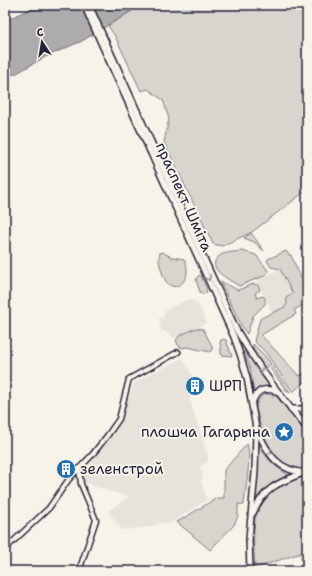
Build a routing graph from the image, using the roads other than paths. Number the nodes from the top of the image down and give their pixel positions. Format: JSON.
{"nodes":[{"id":1,"x":84,"y":5,"type":"edge"},
{"id":2,"x":89,"y":5,"type":"edge"},
{"id":3,"x":130,"y":101,"type":"junction"},
{"id":4,"x":178,"y":352,"type":"dead end"},
{"id":5,"x":277,"y":391,"type":"junction"},
{"id":6,"x":252,"y":402,"type":"junction"},
{"id":7,"x":307,"y":407,"type":"edge"},
{"id":8,"x":291,"y":409,"type":"junction"},
{"id":9,"x":307,"y":413,"type":"edge"},
{"id":10,"x":305,"y":426,"type":"edge"},
{"id":11,"x":256,"y":428,"type":"junction"},
{"id":12,"x":79,"y":468,"type":"junction"},
{"id":13,"x":306,"y":472,"type":"edge"},
{"id":14,"x":251,"y":517,"type":"junction"},
{"id":15,"x":5,"y":549,"type":"edge"},
{"id":16,"x":80,"y":571,"type":"edge"},
{"id":17,"x":250,"y":571,"type":"edge"}],
"edges":[{"from":1,"to":3,"type":"main road","name":"праспект Шміта"},
{"from":2,"to":3,"type":"main road","name":"праспект Шміта"},
{"from":5,"to":3,"type":"main road","name":"праспект Шміта","one_way":true},
{"from":3,"to":6,"type":"main road","name":"праспект Шміта","one_way":true},
{"from":4,"to":12,"type":"street"},
{"from":5,"to":6,"type":"main road"},
{"from":5,"to":8,"type":"main road","name":"праспект Шміта"},
{"from":6,"to":11,"type":"main road","name":"праспект Шміта"},
{"from":7,"to":8,"type":"main road"},
{"from":8,"to":10,"type":"main road","name":"праспект Шміта"},
{"from":9,"to":10,"type":"main road"},
{"from":11,"to":13,"type":"main road","one_way":true},
{"from":11,"to":14,"type":"main road"},
{"from":12,"to":15,"type":"street"},
{"from":12,"to":16,"type":"street"},
{"from":13,"to":14,"type":"main road"},
{"from":14,"to":17,"type":"main road"}]}
